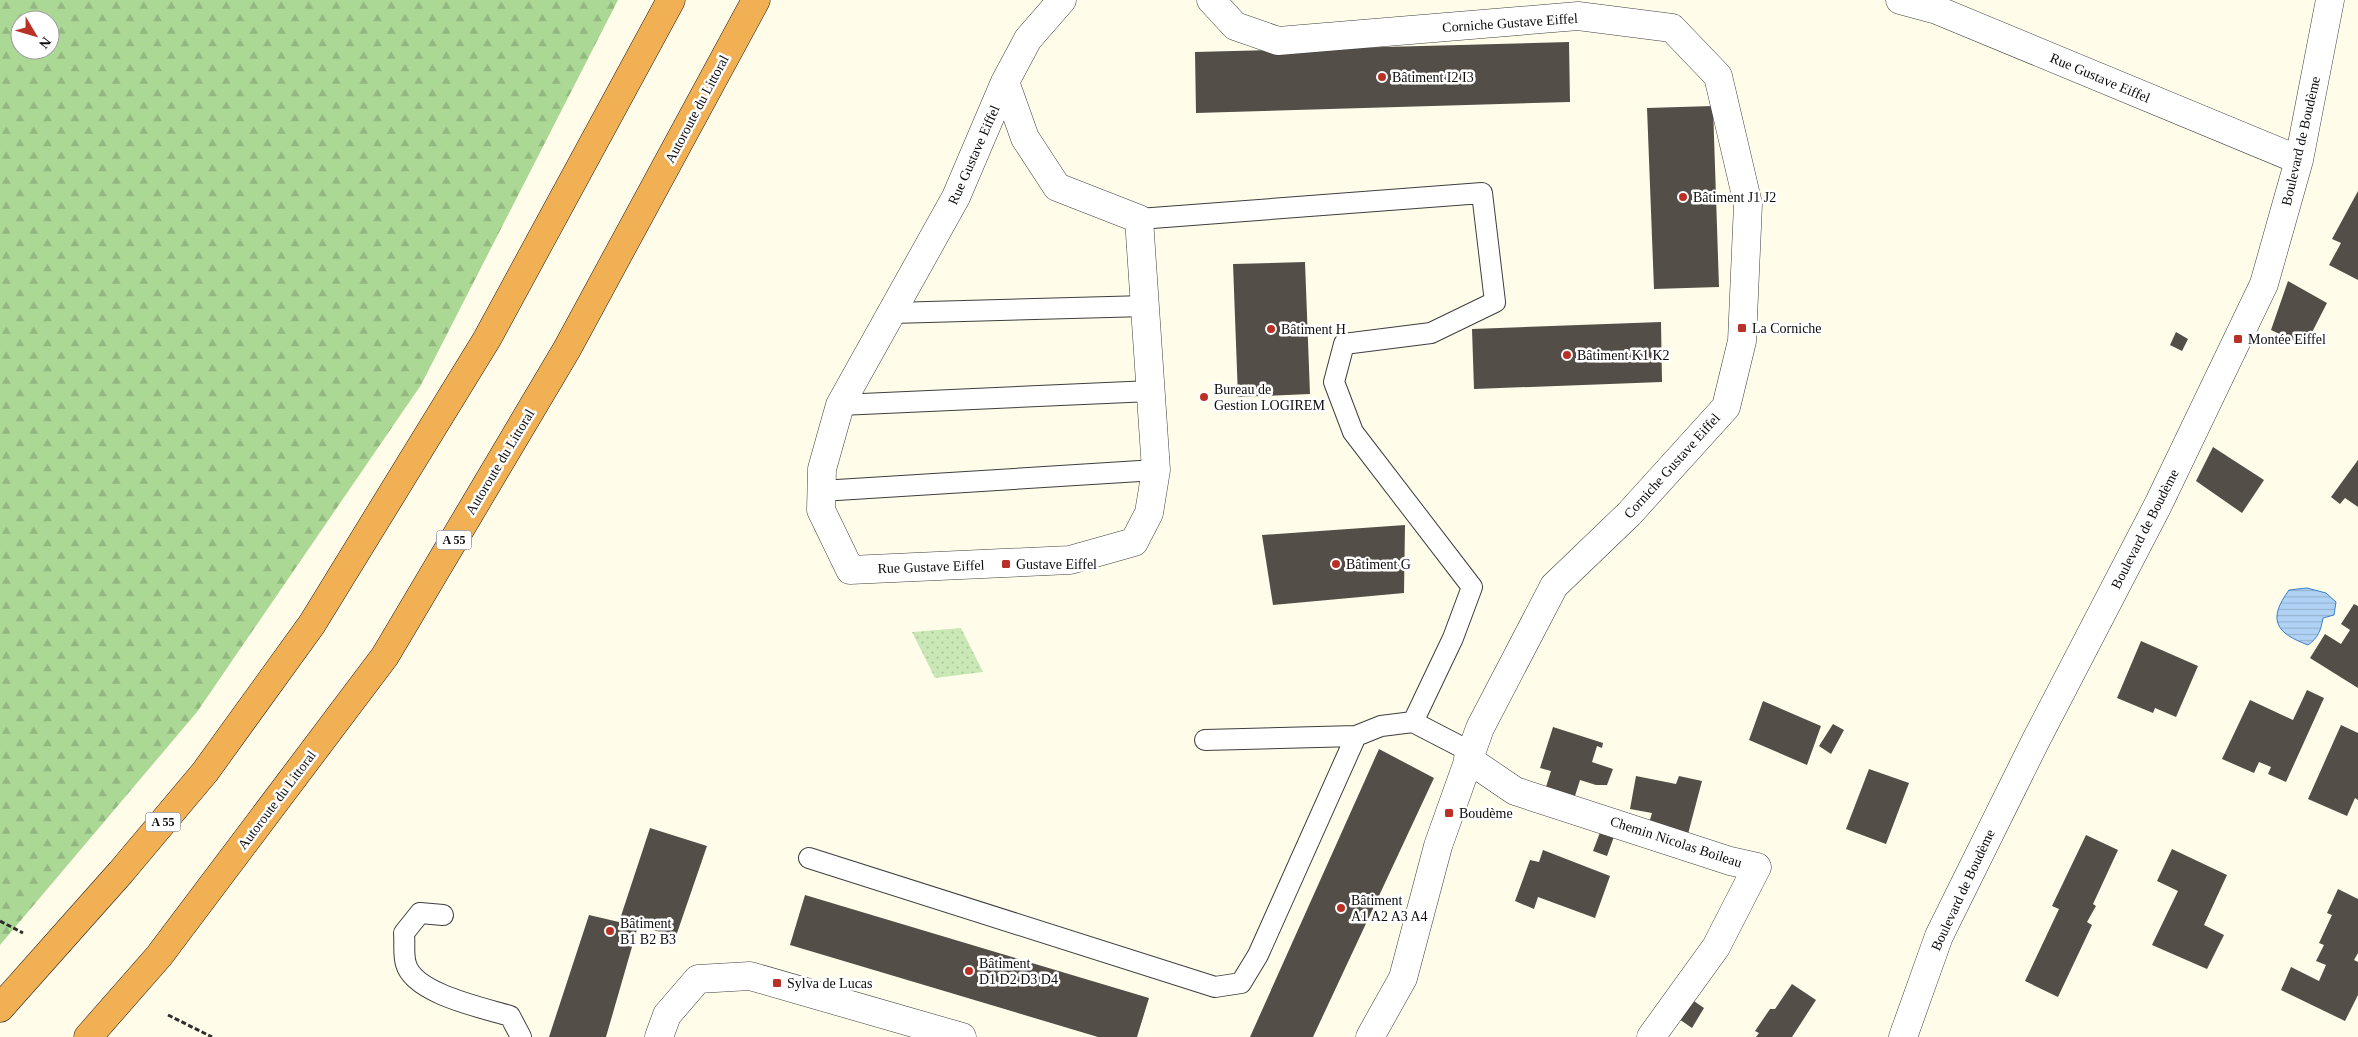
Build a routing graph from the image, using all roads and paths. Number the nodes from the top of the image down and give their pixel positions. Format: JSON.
{"nodes":[{"id":1,"x":671,"y":0,"type":"edge"},
{"id":2,"x":756,"y":0,"type":"edge"},
{"id":3,"x":1062,"y":0,"type":"edge"},
{"id":4,"x":1211,"y":0,"type":"edge"},
{"id":5,"x":1900,"y":0,"type":"edge"},
{"id":6,"x":2330,"y":0,"type":"edge"},
{"id":7,"x":1005,"y":82,"type":"junction"},
{"id":8,"x":2299,"y":160,"type":"junction"},
{"id":9,"x":1139,"y":218,"type":"junction"},
{"id":10,"x":1146,"y":306,"type":"junction"},
{"id":11,"x":892,"y":313,"type":"junction"},
{"id":12,"x":1152,"y":392,"type":"junction"},
{"id":13,"x":840,"y":405,"type":"junction"},
{"id":14,"x":1156,"y":470,"type":"junction"},
{"id":15,"x":821,"y":491,"type":"junction"},
{"id":16,"x":1413,"y":722,"type":"junction"},
{"id":17,"x":1356,"y":736,"type":"junction"},
{"id":18,"x":1205,"y":740,"type":"dead end"},
{"id":19,"x":1470,"y":755,"type":"junction"},
{"id":20,"x":809,"y":858,"type":"dead end"},
{"id":21,"x":443,"y":915,"type":"dead end"},
{"id":22,"x":0,"y":921,"type":"edge"},
{"id":23,"x":26,"y":934,"type":"dead end"},
{"id":24,"x":0,"y":1008,"type":"edge"},
{"id":25,"x":168,"y":1015,"type":"dead end"},
{"id":26,"x":88,"y":1037,"type":"edge"},
{"id":27,"x":212,"y":1037,"type":"edge"},
{"id":28,"x":522,"y":1037,"type":"edge"},
{"id":29,"x":659,"y":1037,"type":"edge"},
{"id":30,"x":962,"y":1037,"type":"edge"},
{"id":31,"x":1370,"y":1037,"type":"edge"},
{"id":32,"x":1651,"y":1037,"type":"edge"},
{"id":33,"x":1903,"y":1037,"type":"edge"}],
"edges":[{"from":1,"to":24,"type":"highway","number":"A 55"},
{"from":2,"to":26,"type":"highway","name":"Autoroute du Littoral","number":"A 55"},
{"from":3,"to":7,"type":"street","name":"Rue Gustave Eiffel"},
{"from":4,"to":19,"type":"street","name":"Corniche Gustave Eiffel"},
{"from":5,"to":8,"type":"street","name":"Rue Gustave Eiffel"},
{"from":6,"to":8,"type":"street","name":"Boulevard de Boudème"},
{"from":7,"to":9,"type":"street","name":"Rue Gustave Eiffel"},
{"from":7,"to":11,"type":"street","name":"Rue Gustave Eiffel"},
{"from":8,"to":33,"type":"street","name":"Boulevard de Boudème"},
{"from":9,"to":10,"type":"street","name":"Rue Gustave Eiffel"},
{"from":9,"to":16,"type":"lane"},
{"from":10,"to":11,"type":"lane"},
{"from":10,"to":12,"type":"street","name":"Rue Gustave Eiffel"},
{"from":11,"to":13,"type":"street","name":"Rue Gustave Eiffel"},
{"from":12,"to":13,"type":"lane"},
{"from":12,"to":14,"type":"street","name":"Rue Gustave Eiffel"},
{"from":13,"to":15,"type":"street","name":"Rue Gustave Eiffel"},
{"from":14,"to":15,"type":"lane"},
{"from":14,"to":15,"type":"street","name":"Rue Gustave Eiffel"},
{"from":16,"to":17,"type":"lane"},
{"from":16,"to":19,"type":"lane"},
{"from":17,"to":18,"type":"lane"},
{"from":17,"to":20,"type":"lane"},
{"from":19,"to":31,"type":"street","name":"Corniche Gustave Eiffel"},
{"from":19,"to":32,"type":"street","name":"Chemin Nicolas Boileau"},
{"from":21,"to":28,"type":"lane"},
{"from":22,"to":23,"type":"path"},
{"from":25,"to":27,"type":"path"},
{"from":29,"to":30,"type":"street"}]}
